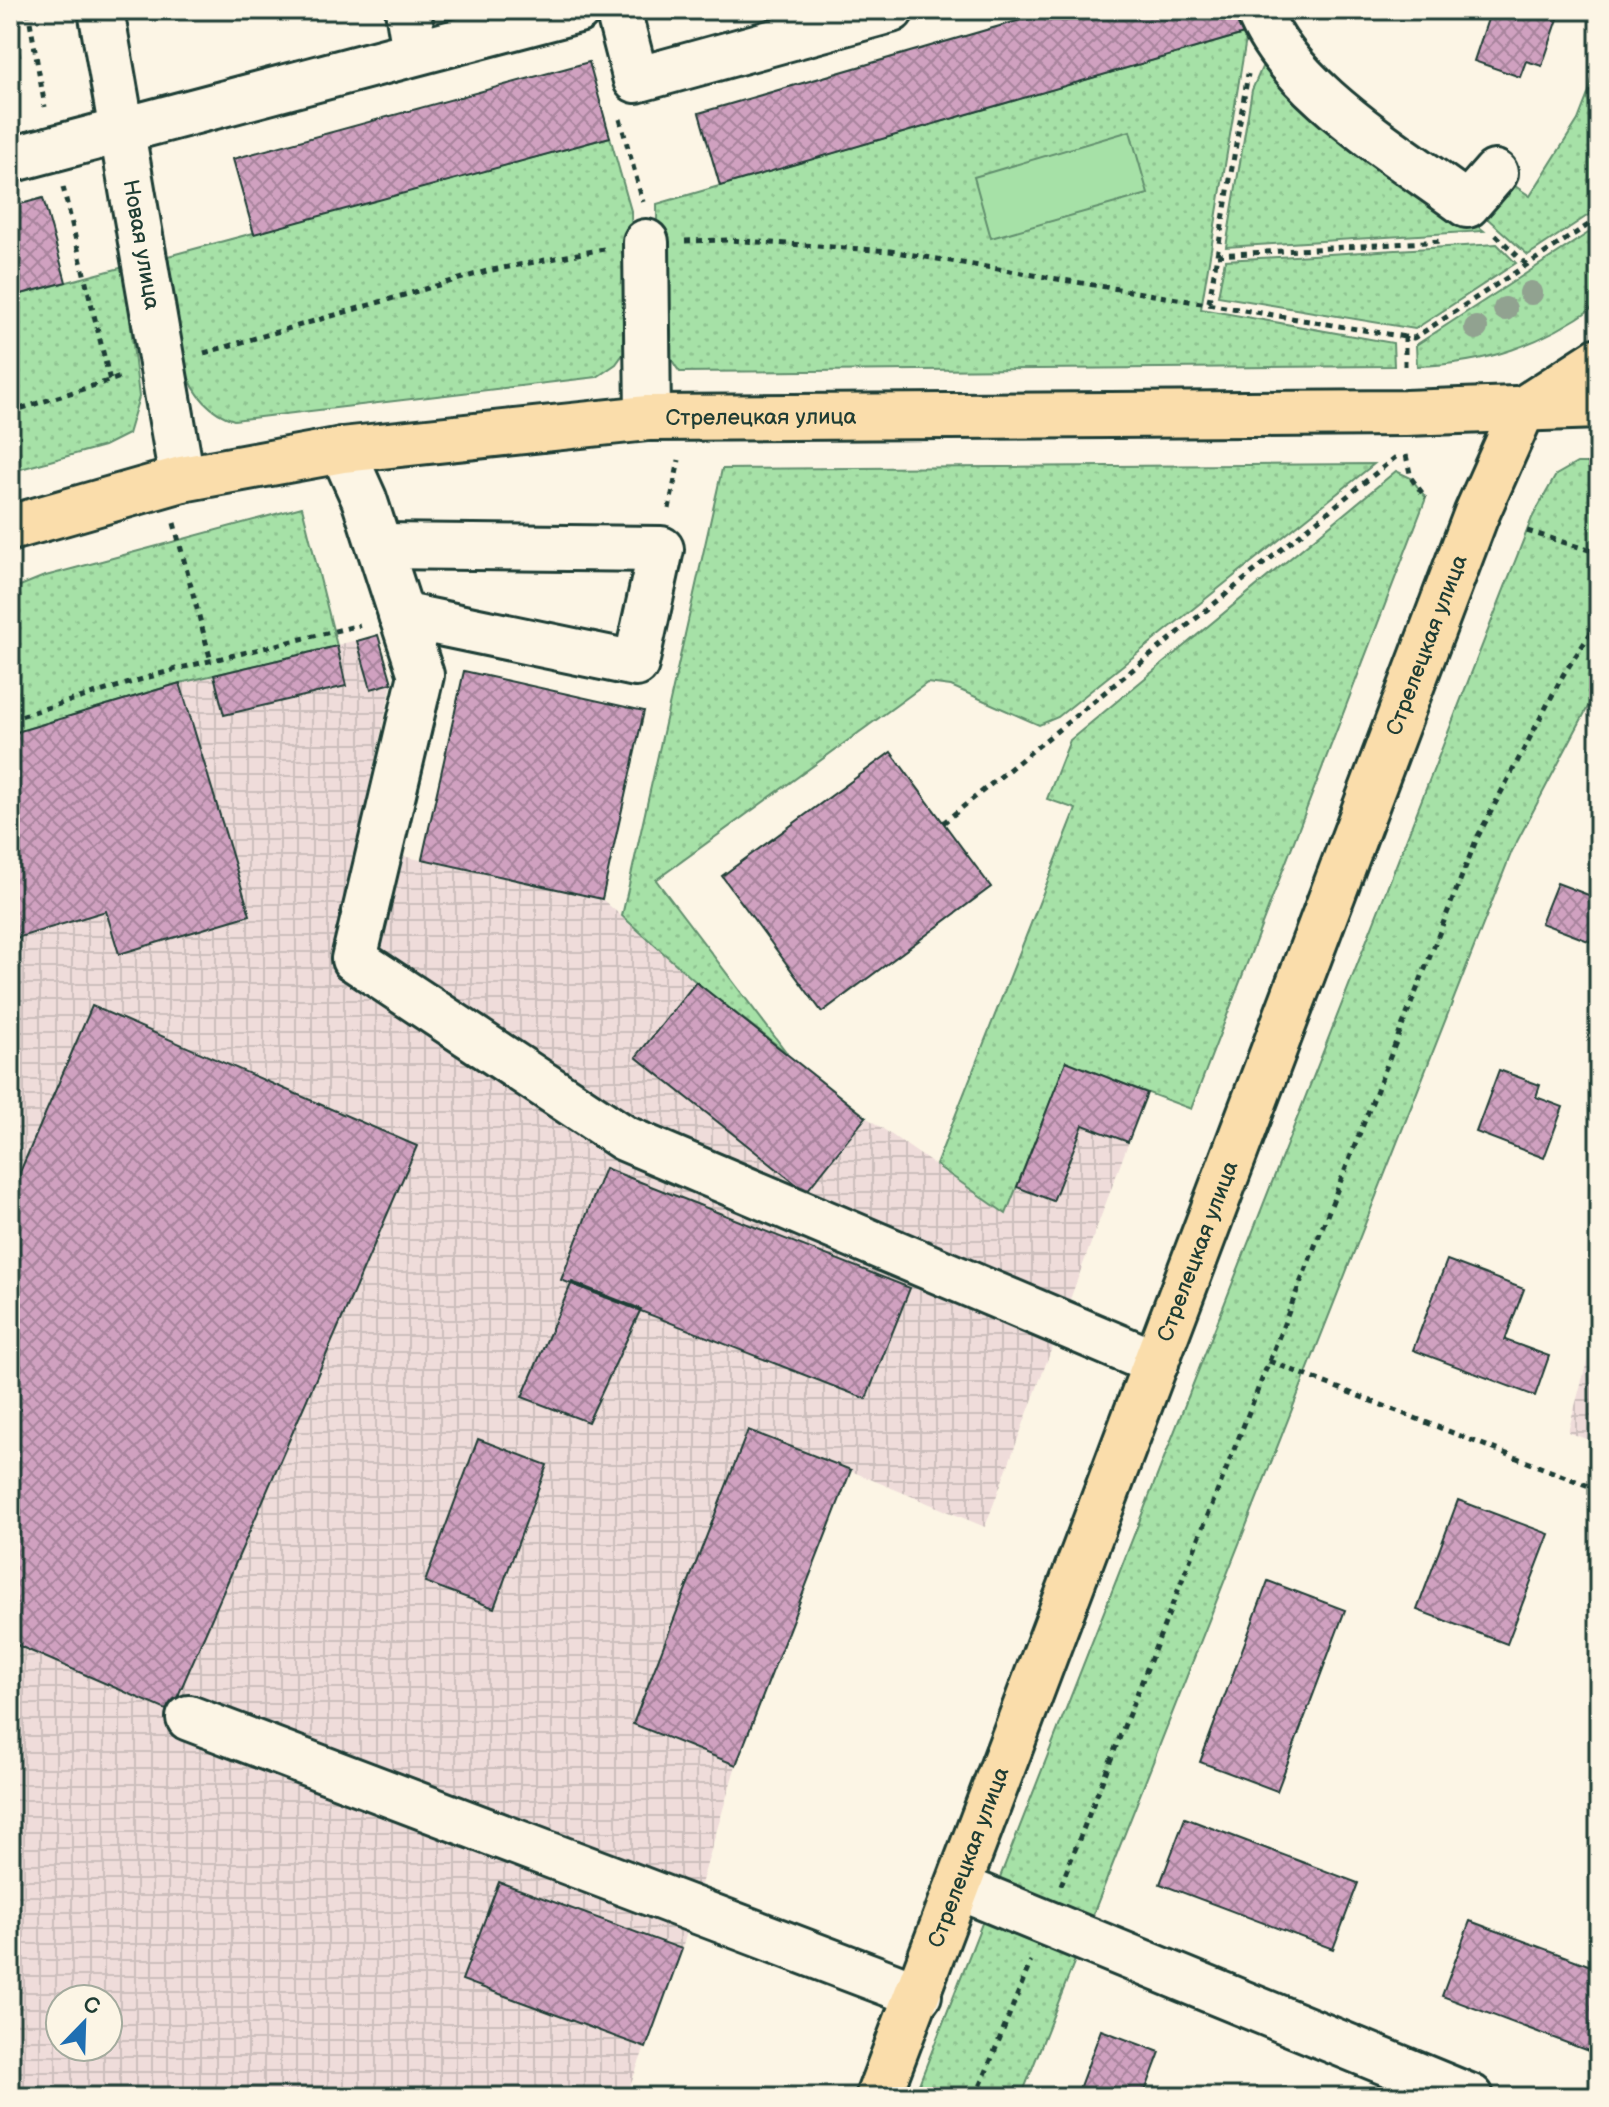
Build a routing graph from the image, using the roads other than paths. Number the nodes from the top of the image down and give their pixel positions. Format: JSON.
{"nodes":[{"id":1,"x":101,"y":10,"type":"edge"},
{"id":2,"x":408,"y":10,"type":"edge"},
{"id":3,"x":578,"y":10,"type":"edge"},
{"id":4,"x":618,"y":10,"type":"edge"},
{"id":5,"x":891,"y":10,"type":"edge"},
{"id":6,"x":1262,"y":22,"type":"edge"},
{"id":7,"x":415,"y":52,"type":"junction"},
{"id":8,"x":122,"y":129,"type":"junction"},
{"id":9,"x":10,"y":160,"type":"edge"},
{"id":10,"x":1495,"y":173,"type":"dead end"},
{"id":11,"x":646,"y":242,"type":"road end"},
{"id":12,"x":1599,"y":360,"type":"edge"},
{"id":13,"x":1599,"y":406,"type":"edge"},
{"id":14,"x":1523,"y":409,"type":"junction"},
{"id":15,"x":648,"y":418,"type":"junction"},
{"id":16,"x":342,"y":450,"type":"junction"},
{"id":17,"x":173,"y":482,"type":"junction"},
{"id":18,"x":10,"y":528,"type":"edge"},
{"id":19,"x":380,"y":546,"type":"junction"},
{"id":20,"x":401,"y":615,"type":"junction"},
{"id":21,"x":1156,"y":1363,"type":"junction"},
{"id":22,"x":189,"y":1718,"type":"dead end"},
{"id":23,"x":959,"y":1887,"type":"junction"},
{"id":24,"x":919,"y":1995,"type":"junction"},
{"id":25,"x":878,"y":2097,"type":"edge"},
{"id":26,"x":1471,"y":2097,"type":"edge"}],
"edges":[{"from":1,"to":8,"type":"street","name":"Новая улица"},
{"from":2,"to":7,"type":"street"},
{"from":3,"to":7,"type":"street"},
{"from":4,"to":5,"type":"street"},
{"from":6,"to":10,"type":"street"},
{"from":7,"to":8,"type":"street"},
{"from":8,"to":9,"type":"street"},
{"from":8,"to":17,"type":"street","name":"Новая улица"},
{"from":11,"to":15,"type":"street"},
{"from":12,"to":14,"type":"main road"},
{"from":13,"to":14,"type":"main road"},
{"from":14,"to":15,"type":"main road","name":"Стрелецкая улица"},
{"from":14,"to":21,"type":"main road","name":"Стрелецкая улица"},
{"from":15,"to":16,"type":"main road","name":"Стрелецкая улица"},
{"from":16,"to":17,"type":"main road","name":"Стрелецкая улица"},
{"from":16,"to":19,"type":"street"},
{"from":17,"to":18,"type":"main road","name":"Стрелецкая улица"},
{"from":19,"to":20,"type":"street"},
{"from":19,"to":20,"type":"street"},
{"from":20,"to":21,"type":"street"},
{"from":21,"to":23,"type":"main road","name":"Стрелецкая улица"},
{"from":22,"to":24,"type":"street"},
{"from":23,"to":24,"type":"main road","name":"Стрелецкая улица"},
{"from":23,"to":26,"type":"street"},
{"from":24,"to":25,"type":"main road","name":"Стрелецкая улица"}]}
